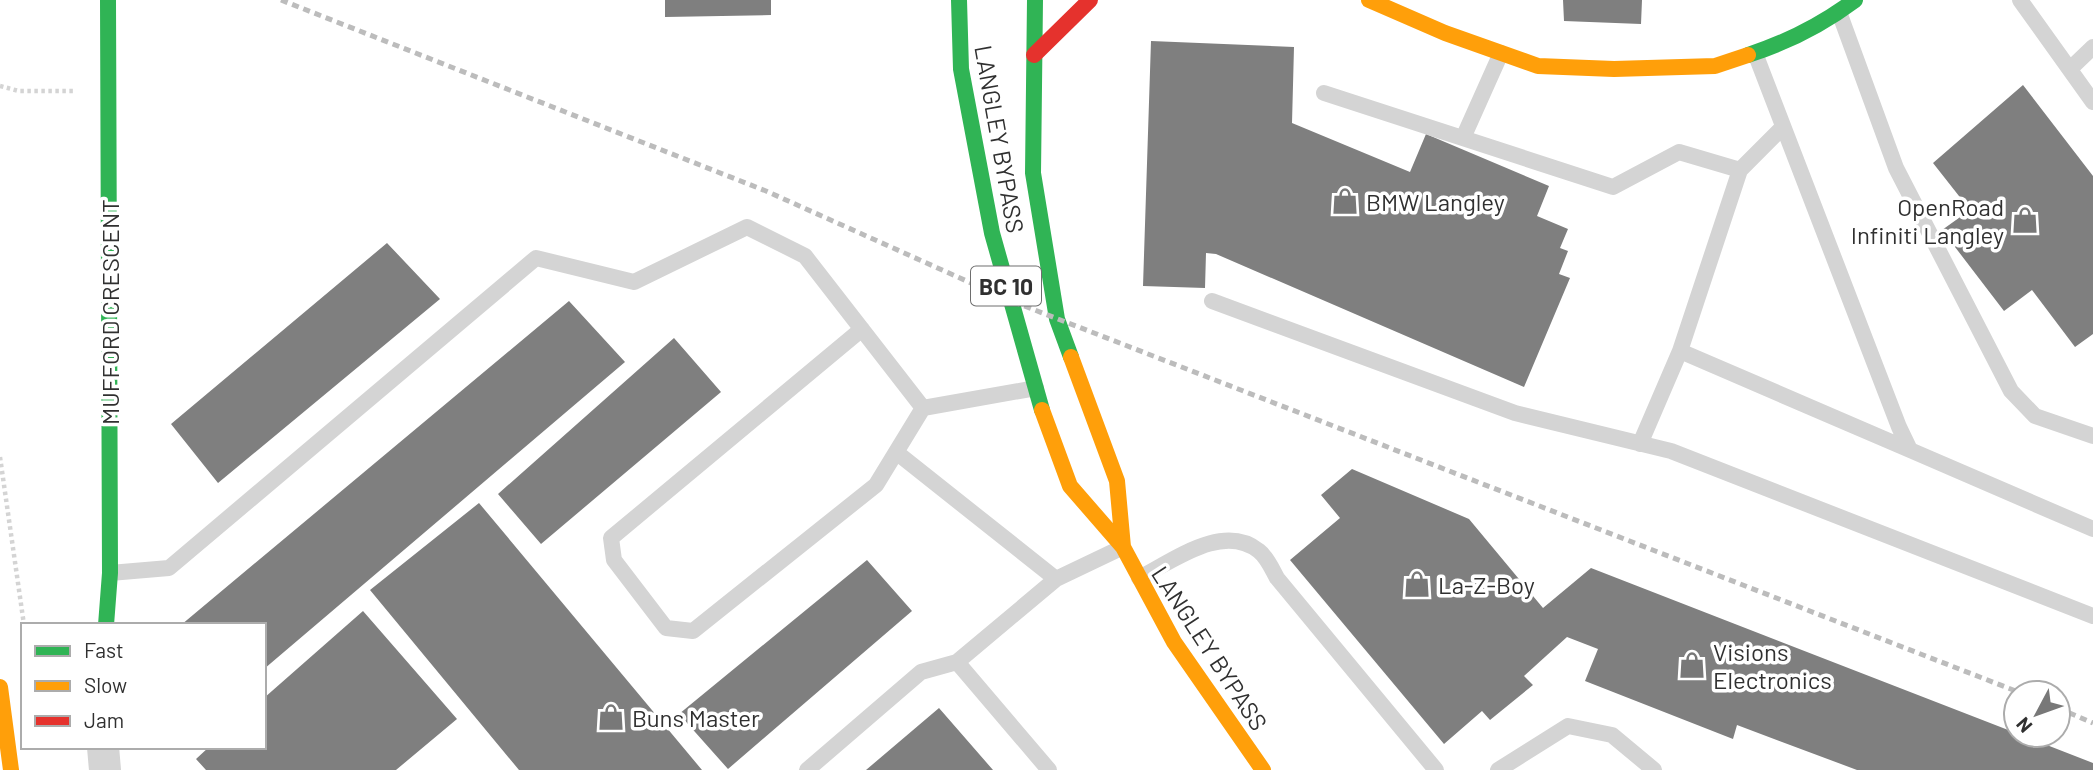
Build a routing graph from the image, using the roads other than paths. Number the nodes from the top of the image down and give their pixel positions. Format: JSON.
{"nodes":[{"id":1,"x":108,"y":0,"type":"edge"},
{"id":2,"x":959,"y":0,"type":"edge"},
{"id":3,"x":1035,"y":0,"type":"edge"},
{"id":4,"x":1090,"y":0,"type":"edge"},
{"id":5,"x":1369,"y":0,"type":"edge"},
{"id":6,"x":1855,"y":0,"type":"edge"},
{"id":7,"x":2020,"y":0,"type":"edge"},
{"id":8,"x":1839,"y":12,"type":"junction"},
{"id":9,"x":2093,"y":47,"type":"edge"},
{"id":10,"x":1501,"y":53,"type":"junction"},
{"id":11,"x":1755,"y":53,"type":"junction"},
{"id":12,"x":1034,"y":55,"type":"junction"},
{"id":13,"x":2070,"y":69,"type":"junction"},
{"id":14,"x":1324,"y":93,"type":"dead end"},
{"id":15,"x":2093,"y":102,"type":"edge"},
{"id":16,"x":1783,"y":127,"type":"junction"},
{"id":17,"x":1463,"y":138,"type":"junction"},
{"id":18,"x":1740,"y":170,"type":"junction"},
{"id":19,"x":1212,"y":301,"type":"dead end"},
{"id":20,"x":862,"y":329,"type":"junction"},
{"id":21,"x":1681,"y":351,"type":"junction"},
{"id":22,"x":1036,"y":388,"type":"junction"},
{"id":23,"x":923,"y":408,"type":"junction"},
{"id":24,"x":2093,"y":436,"type":"edge"},
{"id":25,"x":1640,"y":444,"type":"junction"},
{"id":26,"x":1910,"y":450,"type":"junction"},
{"id":27,"x":896,"y":452,"type":"junction"},
{"id":28,"x":2093,"y":529,"type":"edge"},
{"id":29,"x":1123,"y":547,"type":"junction"},
{"id":30,"x":110,"y":573,"type":"junction"},
{"id":31,"x":1056,"y":579,"type":"junction"},
{"id":32,"x":1138,"y":579,"type":"junction"},
{"id":33,"x":2093,"y":616,"type":"edge"},
{"id":34,"x":106,"y":623,"type":"edge"},
{"id":35,"x":957,"y":662,"type":"junction"},
{"id":36,"x":0,"y":687,"type":"edge"},
{"id":37,"x":103,"y":749,"type":"edge"},
{"id":38,"x":11,"y":770,"type":"edge"},
{"id":39,"x":105,"y":770,"type":"edge"},
{"id":40,"x":807,"y":770,"type":"edge"},
{"id":41,"x":1049,"y":770,"type":"edge"},
{"id":42,"x":1263,"y":770,"type":"edge"},
{"id":43,"x":1436,"y":770,"type":"edge"},
{"id":44,"x":1497,"y":770,"type":"edge"},
{"id":45,"x":1654,"y":770,"type":"edge"}],
"edges":[{"from":1,"to":30,"type":"main road","name":"MUFFORD CRESCENT"},
{"from":2,"to":22,"type":"main road","name":"LANGLEY BYPASS","number":"BC 10"},
{"from":3,"to":12,"type":"main road","name":"LANGLEY BYPASS","number":"BC 10"},
{"from":4,"to":12,"type":"main road"},
{"from":5,"to":10,"type":"main road"},
{"from":6,"to":8,"type":"main road"},
{"from":7,"to":13,"type":"lane"},
{"from":8,"to":11,"type":"main road"},
{"from":8,"to":24,"type":"lane"},
{"from":9,"to":13,"type":"lane"},
{"from":10,"to":11,"type":"main road"},
{"from":10,"to":17,"type":"lane"},
{"from":11,"to":16,"type":"lane"},
{"from":12,"to":29,"type":"main road","name":"LANGLEY BYPASS","number":"BC 10"},
{"from":13,"to":15,"type":"lane"},
{"from":14,"to":17,"type":"lane"},
{"from":16,"to":18,"type":"lane"},
{"from":16,"to":26,"type":"lane"},
{"from":17,"to":18,"type":"lane"},
{"from":18,"to":21,"type":"lane"},
{"from":19,"to":25,"type":"lane"},
{"from":20,"to":23,"type":"lane"},
{"from":20,"to":27,"type":"lane"},
{"from":20,"to":30,"type":"lane"},
{"from":21,"to":25,"type":"lane"},
{"from":21,"to":26,"type":"lane"},
{"from":22,"to":23,"type":"lane"},
{"from":22,"to":29,"type":"main road","name":"LANGLEY BYPASS","number":"BC 10"},
{"from":23,"to":27,"type":"lane"},
{"from":25,"to":33,"type":"lane"},
{"from":26,"to":28,"type":"lane"},
{"from":27,"to":31,"type":"lane"},
{"from":29,"to":31,"type":"lane"},
{"from":29,"to":32,"type":"main road","name":"LANGLEY BYPASS","number":"BC 10"},
{"from":30,"to":34,"type":"main road","name":"MUFFORD CRESCENT"},
{"from":31,"to":35,"type":"lane"},
{"from":32,"to":42,"type":"main road","name":"LANGLEY BYPASS","number":"BC 10"},
{"from":32,"to":43,"type":"lane"},
{"from":35,"to":40,"type":"lane"},
{"from":35,"to":41,"type":"lane"},
{"from":36,"to":38,"type":"main road"},
{"from":37,"to":39,"type":"street"},
{"from":44,"to":45,"type":"lane"}]}
